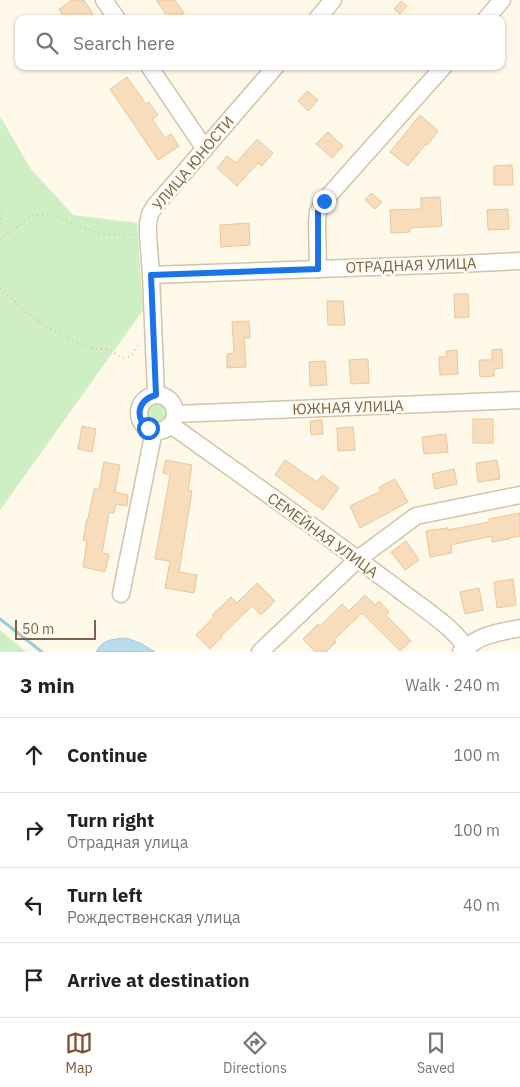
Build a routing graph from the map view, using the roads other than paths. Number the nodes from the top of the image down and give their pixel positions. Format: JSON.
{"nodes":[{"id":1,"x":104,"y":0,"type":"edge"},
{"id":2,"x":333,"y":0,"type":"edge"},
{"id":3,"x":502,"y":0,"type":"edge"},
{"id":4,"x":114,"y":15,"type":"edge"},
{"id":5,"x":320,"y":15,"type":"edge"},
{"id":6,"x":489,"y":15,"type":"edge"},
{"id":7,"x":152,"y":70,"type":"edge"},
{"id":8,"x":273,"y":70,"type":"edge"},
{"id":9,"x":440,"y":70,"type":"edge"},
{"id":10,"x":205,"y":149,"type":"junction"},
{"id":11,"x":520,"y":261,"type":"edge"},
{"id":12,"x":318,"y":269,"type":"junction"},
{"id":13,"x":151,"y":275,"type":"junction"},
{"id":14,"x":156,"y":395,"type":"junction"},
{"id":15,"x":520,"y":400,"type":"edge"},
{"id":16,"x":173,"y":420,"type":"junction"},
{"id":17,"x":154,"y":431,"type":"junction"},
{"id":18,"x":520,"y":495,"type":"edge"},
{"id":19,"x":358,"y":559,"type":"junction"},
{"id":20,"x":120,"y":594,"type":"dead end"},
{"id":21,"x":520,"y":628,"type":"edge"},
{"id":22,"x":465,"y":650,"type":"edge"},
{"id":23,"x":260,"y":652,"type":"edge"}],
"edges":[{"from":1,"to":4,"type":"street"},
{"from":2,"to":5,"type":"street"},
{"from":3,"to":6,"type":"street"},
{"from":7,"to":10,"type":"street"},
{"from":8,"to":10,"type":"street","name":"УЛИЦА ЮНОСТИ"},
{"from":9,"to":12,"type":"street"},
{"from":10,"to":13,"type":"street","name":"УЛИЦА ЮНОСТИ"},
{"from":11,"to":12,"type":"street","name":"ОТРАДНАЯ УЛИЦА"},
{"from":12,"to":13,"type":"street","name":"ОТРАДНАЯ УЛИЦА"},
{"from":13,"to":14,"type":"street","name":"УЛИЦА ЮНОСТИ"},
{"from":14,"to":16,"type":"street"},
{"from":14,"to":17,"type":"street"},
{"from":15,"to":16,"type":"street","name":"ЮЖНАЯ УЛИЦА"},
{"from":16,"to":17,"type":"street"},
{"from":16,"to":19,"type":"street","name":"СЕМЕЙНАЯ УЛИЦА"},
{"from":17,"to":20,"type":"street"},
{"from":18,"to":19,"type":"street"},
{"from":19,"to":22,"type":"street","name":"СЕМЕЙНАЯ УЛИЦА"},
{"from":19,"to":23,"type":"street"},
{"from":21,"to":22,"type":"street"}]}
